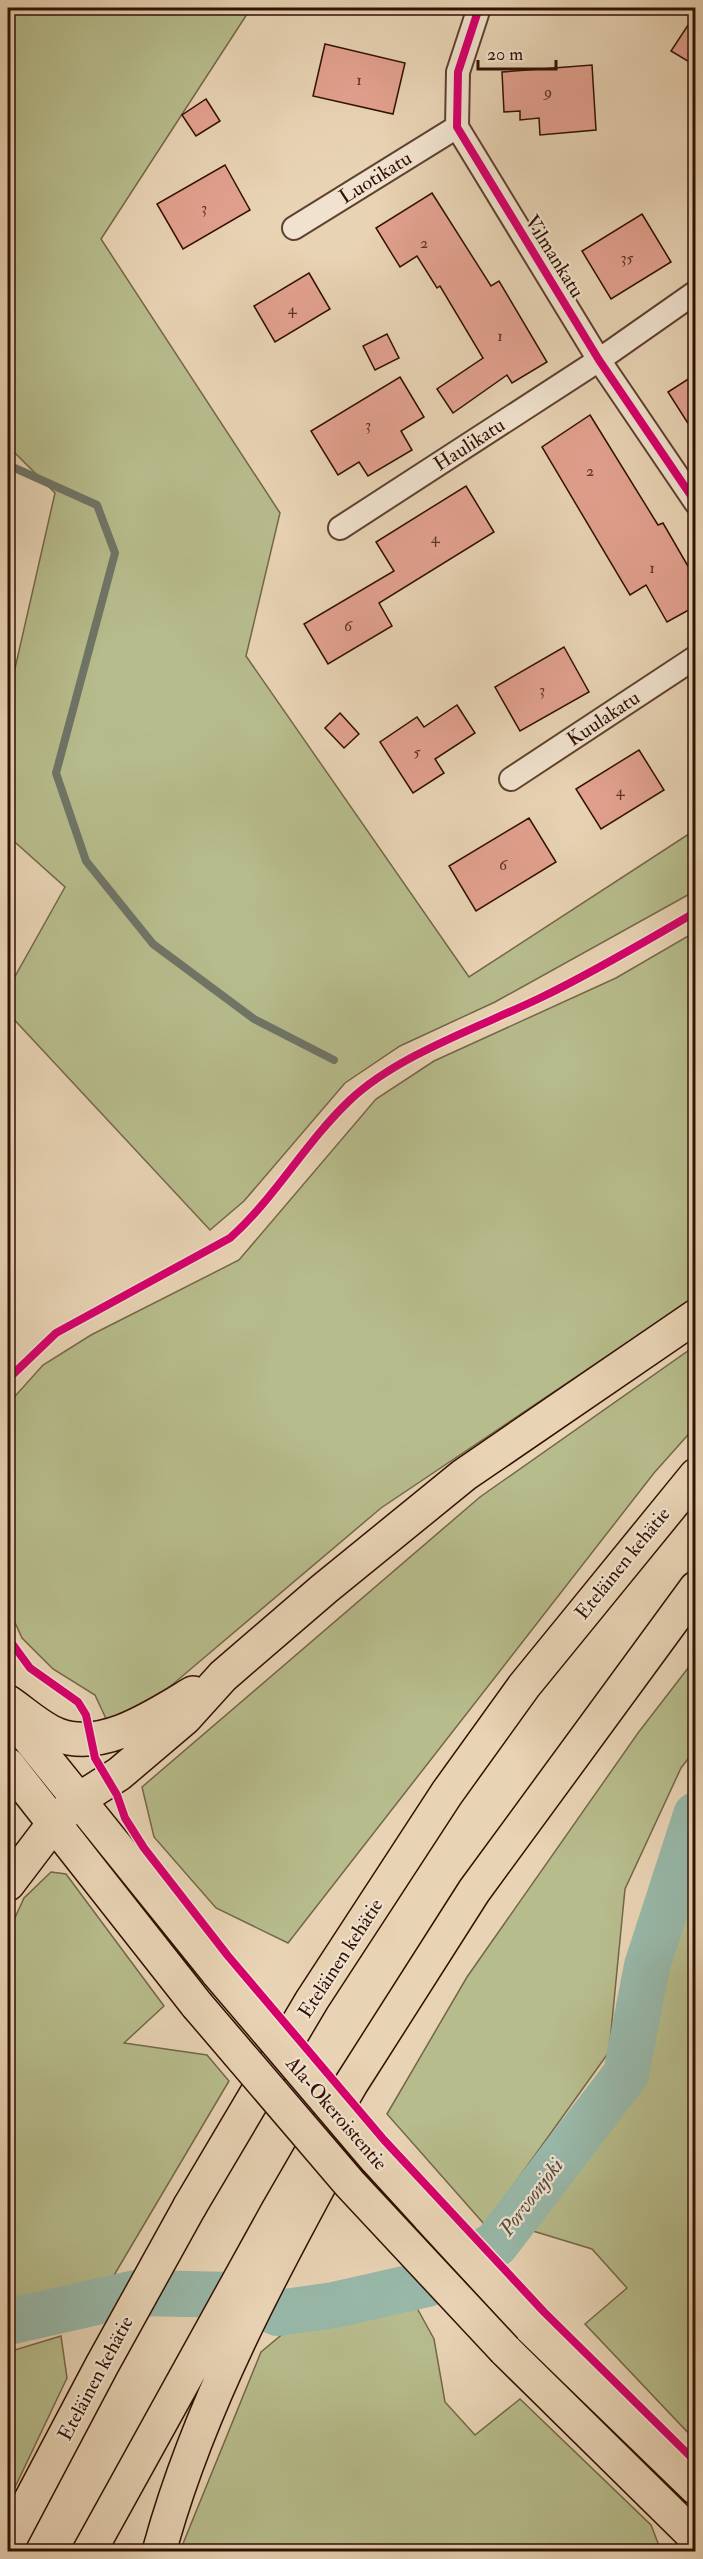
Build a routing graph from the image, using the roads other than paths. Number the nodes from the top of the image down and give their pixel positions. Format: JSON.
{"nodes":[{"id":1,"x":479,"y":8,"type":"edge"},
{"id":2,"x":457,"y":127,"type":"junction"},
{"id":3,"x":294,"y":228,"type":"dead end"},
{"id":4,"x":696,"y":292,"type":"edge"},
{"id":5,"x":599,"y":360,"type":"junction"},
{"id":6,"x":696,"y":503,"type":"edge"},
{"id":7,"x":340,"y":528,"type":"dead end"},
{"id":8,"x":696,"y":657,"type":"edge"},
{"id":9,"x":511,"y":779,"type":"dead end"},
{"id":10,"x":696,"y":1316,"type":"edge"},
{"id":11,"x":696,"y":1475,"type":"edge"},
{"id":12,"x":696,"y":1588,"type":"edge"},
{"id":13,"x":223,"y":1676,"type":"junction"},
{"id":14,"x":8,"y":1702,"type":"edge"},
{"id":15,"x":8,"y":1712,"type":"edge"},
{"id":16,"x":8,"y":1765,"type":"edge"},
{"id":17,"x":78,"y":1800,"type":"junction"},
{"id":18,"x":55,"y":1822,"type":"junction"},
{"id":19,"x":8,"y":1884,"type":"edge"},
{"id":20,"x":290,"y":2214,"type":"junction"},
{"id":21,"x":696,"y":2488,"type":"edge"},
{"id":22,"x":696,"y":2538,"type":"edge"},
{"id":23,"x":8,"y":2543,"type":"edge"},
{"id":24,"x":89,"y":2552,"type":"edge"},
{"id":25,"x":159,"y":2552,"type":"edge"}],
"edges":[{"from":1,"to":2,"type":"street"},
{"from":2,"to":3,"type":"street","name":"Luotikatu"},
{"from":2,"to":5,"type":"street","name":"Vilmankatu"},
{"from":4,"to":5,"type":"street","name":"Haulikatu"},
{"from":5,"to":6,"type":"street","name":"Vilmankatu"},
{"from":5,"to":7,"type":"street","name":"Haulikatu"},
{"from":8,"to":9,"type":"street","name":"Kuulakatu"},
{"from":10,"to":13,"type":"main road"},
{"from":11,"to":23,"type":"main road","name":"Eteläinen kehätie"},
{"from":12,"to":20,"type":"main road"},
{"from":13,"to":14,"type":"main road"},
{"from":13,"to":17,"type":"main road"},
{"from":15,"to":17,"type":"main road","name":"Ala-Okeroistentie"},
{"from":16,"to":18,"type":"main road","name":"Ala-Okeroistentie"},
{"from":17,"to":18,"type":"main road"},
{"from":17,"to":21,"type":"main road","name":"Ala-Okeroistentie","bridge":true},
{"from":18,"to":19,"type":"main road"},
{"from":18,"to":22,"type":"main road","name":"Ala-Okeroistentie","bridge":true},
{"from":20,"to":24,"type":"main road"},
{"from":20,"to":25,"type":"main road"}]}
